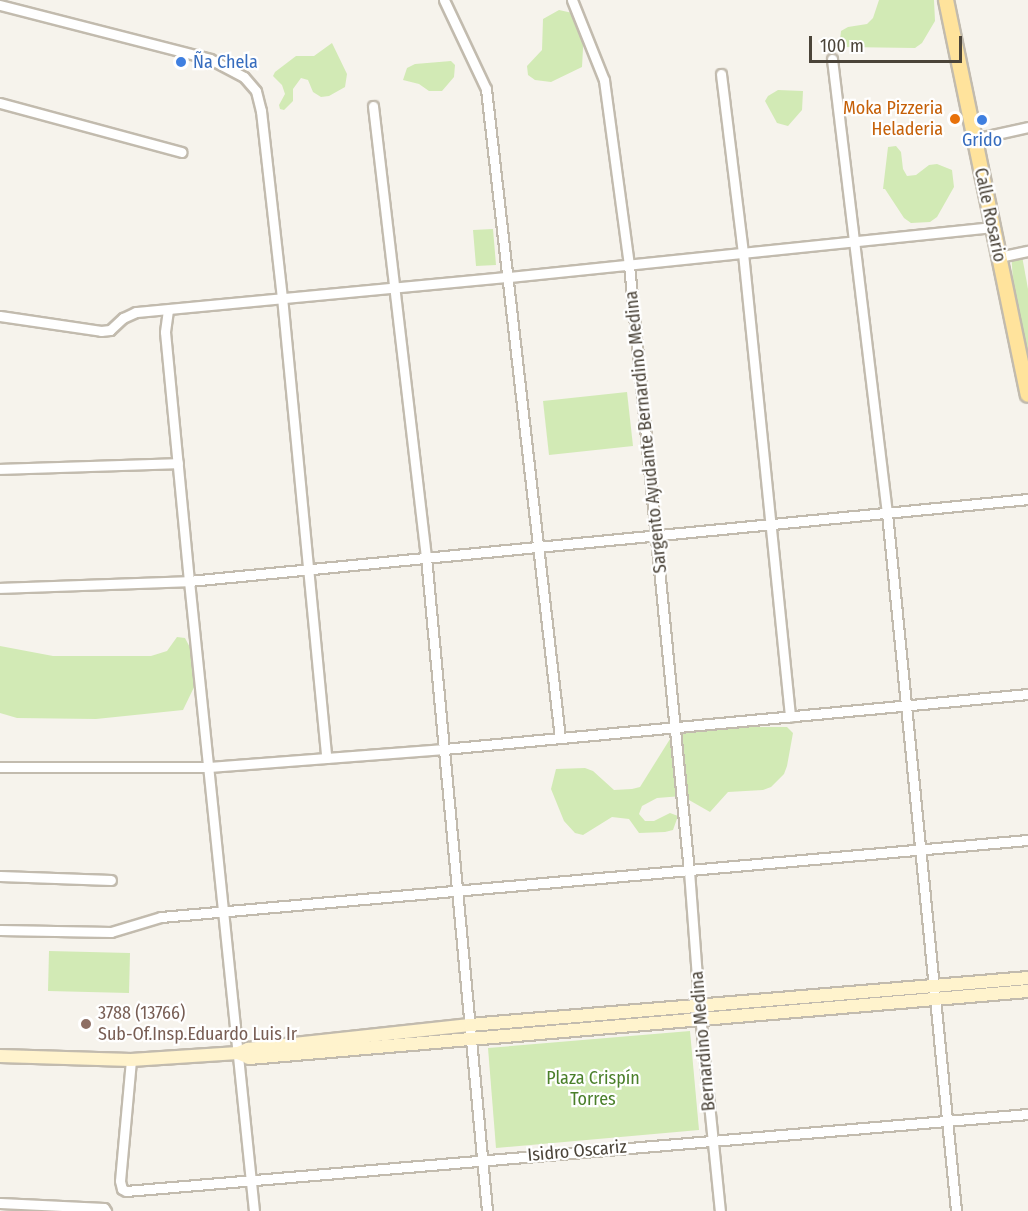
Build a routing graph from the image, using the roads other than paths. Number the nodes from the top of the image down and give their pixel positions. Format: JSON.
{"nodes":[{"id":1,"x":444,"y":0,"type":"edge"},
{"id":2,"x":572,"y":0,"type":"edge"},
{"id":3,"x":946,"y":0,"type":"edge"},
{"id":4,"x":0,"y":5,"type":"edge"},
{"id":5,"x":832,"y":59,"type":"dead end"},
{"id":6,"x":721,"y":74,"type":"dead end"},
{"id":7,"x":0,"y":103,"type":"edge"},
{"id":8,"x":373,"y":105,"type":"dead end"},
{"id":9,"x":1028,"y":127,"type":"edge"},
{"id":10,"x":974,"y":139,"type":"junction"},
{"id":11,"x":182,"y":152,"type":"dead end"},
{"id":12,"x":993,"y":227,"type":"junction"},
{"id":13,"x":855,"y":242,"type":"junction"},
{"id":14,"x":1028,"y":251,"type":"edge"},
{"id":15,"x":743,"y":253,"type":"junction"},
{"id":16,"x":999,"y":257,"type":"junction"},
{"id":17,"x":629,"y":265,"type":"junction"},
{"id":18,"x":509,"y":277,"type":"junction"},
{"id":19,"x":394,"y":287,"type":"junction"},
{"id":20,"x":282,"y":297,"type":"junction"},
{"id":21,"x":168,"y":310,"type":"junction"},
{"id":22,"x":0,"y":316,"type":"edge"},
{"id":23,"x":1028,"y":395,"type":"edge"},
{"id":24,"x":178,"y":464,"type":"junction"},
{"id":25,"x":0,"y":469,"type":"edge"},
{"id":26,"x":1028,"y":499,"type":"edge"},
{"id":27,"x":887,"y":513,"type":"junction"},
{"id":28,"x":769,"y":524,"type":"junction"},
{"id":29,"x":656,"y":535,"type":"junction"},
{"id":30,"x":538,"y":546,"type":"junction"},
{"id":31,"x":426,"y":556,"type":"junction"},
{"id":32,"x":308,"y":568,"type":"junction"},
{"id":33,"x":189,"y":581,"type":"junction"},
{"id":34,"x":0,"y":588,"type":"edge"},
{"id":35,"x":1028,"y":694,"type":"edge"},
{"id":36,"x":906,"y":707,"type":"junction"},
{"id":37,"x":790,"y":717,"type":"junction"},
{"id":38,"x":675,"y":727,"type":"junction"},
{"id":39,"x":560,"y":738,"type":"junction"},
{"id":40,"x":444,"y":749,"type":"junction"},
{"id":41,"x":326,"y":758,"type":"junction"},
{"id":42,"x":209,"y":766,"type":"junction"},
{"id":43,"x":0,"y":767,"type":"edge"},
{"id":44,"x":1028,"y":840,"type":"edge"},
{"id":45,"x":921,"y":850,"type":"junction"},
{"id":46,"x":689,"y":871,"type":"junction"},
{"id":47,"x":0,"y":876,"type":"edge"},
{"id":48,"x":111,"y":880,"type":"dead end"},
{"id":49,"x":457,"y":892,"type":"junction"},
{"id":50,"x":223,"y":913,"type":"junction"},
{"id":51,"x":0,"y":930,"type":"edge"},
{"id":52,"x":1028,"y":978,"type":"edge"},
{"id":53,"x":934,"y":985,"type":"junction"},
{"id":54,"x":1028,"y":991,"type":"edge"},
{"id":55,"x":935,"y":999,"type":"junction"},
{"id":56,"x":699,"y":1005,"type":"junction"},
{"id":57,"x":700,"y":1019,"type":"junction"},
{"id":58,"x":470,"y":1026,"type":"junction"},
{"id":59,"x":471,"y":1039,"type":"junction"},
{"id":60,"x":238,"y":1053,"type":"junction"},
{"id":61,"x":0,"y":1056,"type":"edge"},
{"id":62,"x":131,"y":1060,"type":"junction"},
{"id":63,"x":1028,"y":1114,"type":"edge"},
{"id":64,"x":947,"y":1119,"type":"junction"},
{"id":65,"x":713,"y":1140,"type":"junction"},
{"id":66,"x":482,"y":1160,"type":"junction"},
{"id":67,"x":250,"y":1180,"type":"junction"},
{"id":68,"x":0,"y":1203,"type":"edge"},
{"id":69,"x":106,"y":1211,"type":"edge"},
{"id":70,"x":254,"y":1211,"type":"edge"},
{"id":71,"x":487,"y":1211,"type":"edge"},
{"id":72,"x":720,"y":1211,"type":"edge"},
{"id":73,"x":956,"y":1211,"type":"edge"}],
"edges":[{"from":1,"to":18,"type":"street"},
{"from":2,"to":17,"type":"street","name":"Sargento Ayudante Bernardino Medina"},
{"from":3,"to":10,"type":"main road","name":"Calle Rosario"},
{"from":4,"to":20,"type":"street"},
{"from":5,"to":13,"type":"street"},
{"from":6,"to":15,"type":"street"},
{"from":7,"to":11,"type":"street"},
{"from":8,"to":19,"type":"street"},
{"from":9,"to":10,"type":"street"},
{"from":10,"to":12,"type":"main road","name":"Calle Rosario"},
{"from":12,"to":13,"type":"street"},
{"from":12,"to":16,"type":"main road","name":"Calle Rosario"},
{"from":13,"to":15,"type":"street"},
{"from":13,"to":27,"type":"street"},
{"from":14,"to":16,"type":"street"},
{"from":15,"to":17,"type":"street"},
{"from":15,"to":28,"type":"street"},
{"from":16,"to":23,"type":"main road","name":"Calle Rosario"},
{"from":17,"to":18,"type":"street"},
{"from":17,"to":29,"type":"street","name":"Sargento Ayudante Bernardino Medina"},
{"from":18,"to":19,"type":"street"},
{"from":18,"to":30,"type":"street"},
{"from":19,"to":20,"type":"street"},
{"from":19,"to":31,"type":"street"},
{"from":20,"to":21,"type":"street"},
{"from":20,"to":32,"type":"street"},
{"from":21,"to":22,"type":"street"},
{"from":21,"to":24,"type":"street"},
{"from":24,"to":25,"type":"street"},
{"from":24,"to":33,"type":"street"},
{"from":26,"to":27,"type":"street"},
{"from":27,"to":28,"type":"street"},
{"from":27,"to":36,"type":"street"},
{"from":28,"to":29,"type":"street"},
{"from":28,"to":37,"type":"street"},
{"from":29,"to":30,"type":"street"},
{"from":29,"to":38,"type":"street","name":"Sargento Ayudante Bernardino Medina"},
{"from":30,"to":31,"type":"street"},
{"from":30,"to":39,"type":"street"},
{"from":31,"to":32,"type":"street"},
{"from":31,"to":40,"type":"street"},
{"from":32,"to":33,"type":"street"},
{"from":32,"to":41,"type":"street"},
{"from":33,"to":34,"type":"street"},
{"from":33,"to":42,"type":"street"},
{"from":35,"to":36,"type":"street"},
{"from":36,"to":37,"type":"street"},
{"from":36,"to":45,"type":"street"},
{"from":37,"to":38,"type":"street"},
{"from":38,"to":39,"type":"street"},
{"from":38,"to":46,"type":"street","name":"Sargento Ayudante Bernardino Medina"},
{"from":39,"to":40,"type":"street"},
{"from":40,"to":41,"type":"street"},
{"from":40,"to":49,"type":"street"},
{"from":41,"to":42,"type":"street"},
{"from":42,"to":43,"type":"street"},
{"from":42,"to":50,"type":"street"},
{"from":44,"to":45,"type":"street"},
{"from":45,"to":46,"type":"street"},
{"from":45,"to":53,"type":"street"},
{"from":46,"to":49,"type":"street"},
{"from":46,"to":56,"type":"street","name":"Bernardino Medina"},
{"from":47,"to":48,"type":"street"},
{"from":49,"to":50,"type":"street"},
{"from":49,"to":58,"type":"street"},
{"from":50,"to":51,"type":"street"},
{"from":50,"to":60,"type":"street"},
{"from":52,"to":53,"type":"street"},
{"from":53,"to":55,"type":"street"},
{"from":53,"to":56,"type":"street"},
{"from":54,"to":55,"type":"street"},
{"from":55,"to":57,"type":"street"},
{"from":55,"to":64,"type":"street"},
{"from":56,"to":57,"type":"street","name":"Bernardino Medina"},
{"from":56,"to":58,"type":"street"},
{"from":57,"to":59,"type":"street"},
{"from":57,"to":65,"type":"street","name":"Bernardino Medina"},
{"from":58,"to":59,"type":"street"},
{"from":58,"to":60,"type":"street"},
{"from":59,"to":60,"type":"street"},
{"from":59,"to":66,"type":"street"},
{"from":60,"to":62,"type":"street"},
{"from":60,"to":67,"type":"street"},
{"from":61,"to":62,"type":"street"},
{"from":62,"to":67,"type":"street","name":"Isidro Oscariz"},
{"from":63,"to":64,"type":"street","name":"Isidro Oscariz"},
{"from":64,"to":65,"type":"street","name":"Isidro Oscariz"},
{"from":64,"to":73,"type":"street"},
{"from":65,"to":66,"type":"street","name":"Isidro Oscariz"},
{"from":65,"to":72,"type":"street","name":"Bernardino Medina"},
{"from":66,"to":67,"type":"street","name":"Isidro Oscariz"},
{"from":66,"to":71,"type":"street"},
{"from":67,"to":70,"type":"street"},
{"from":68,"to":69,"type":"street"}]}
